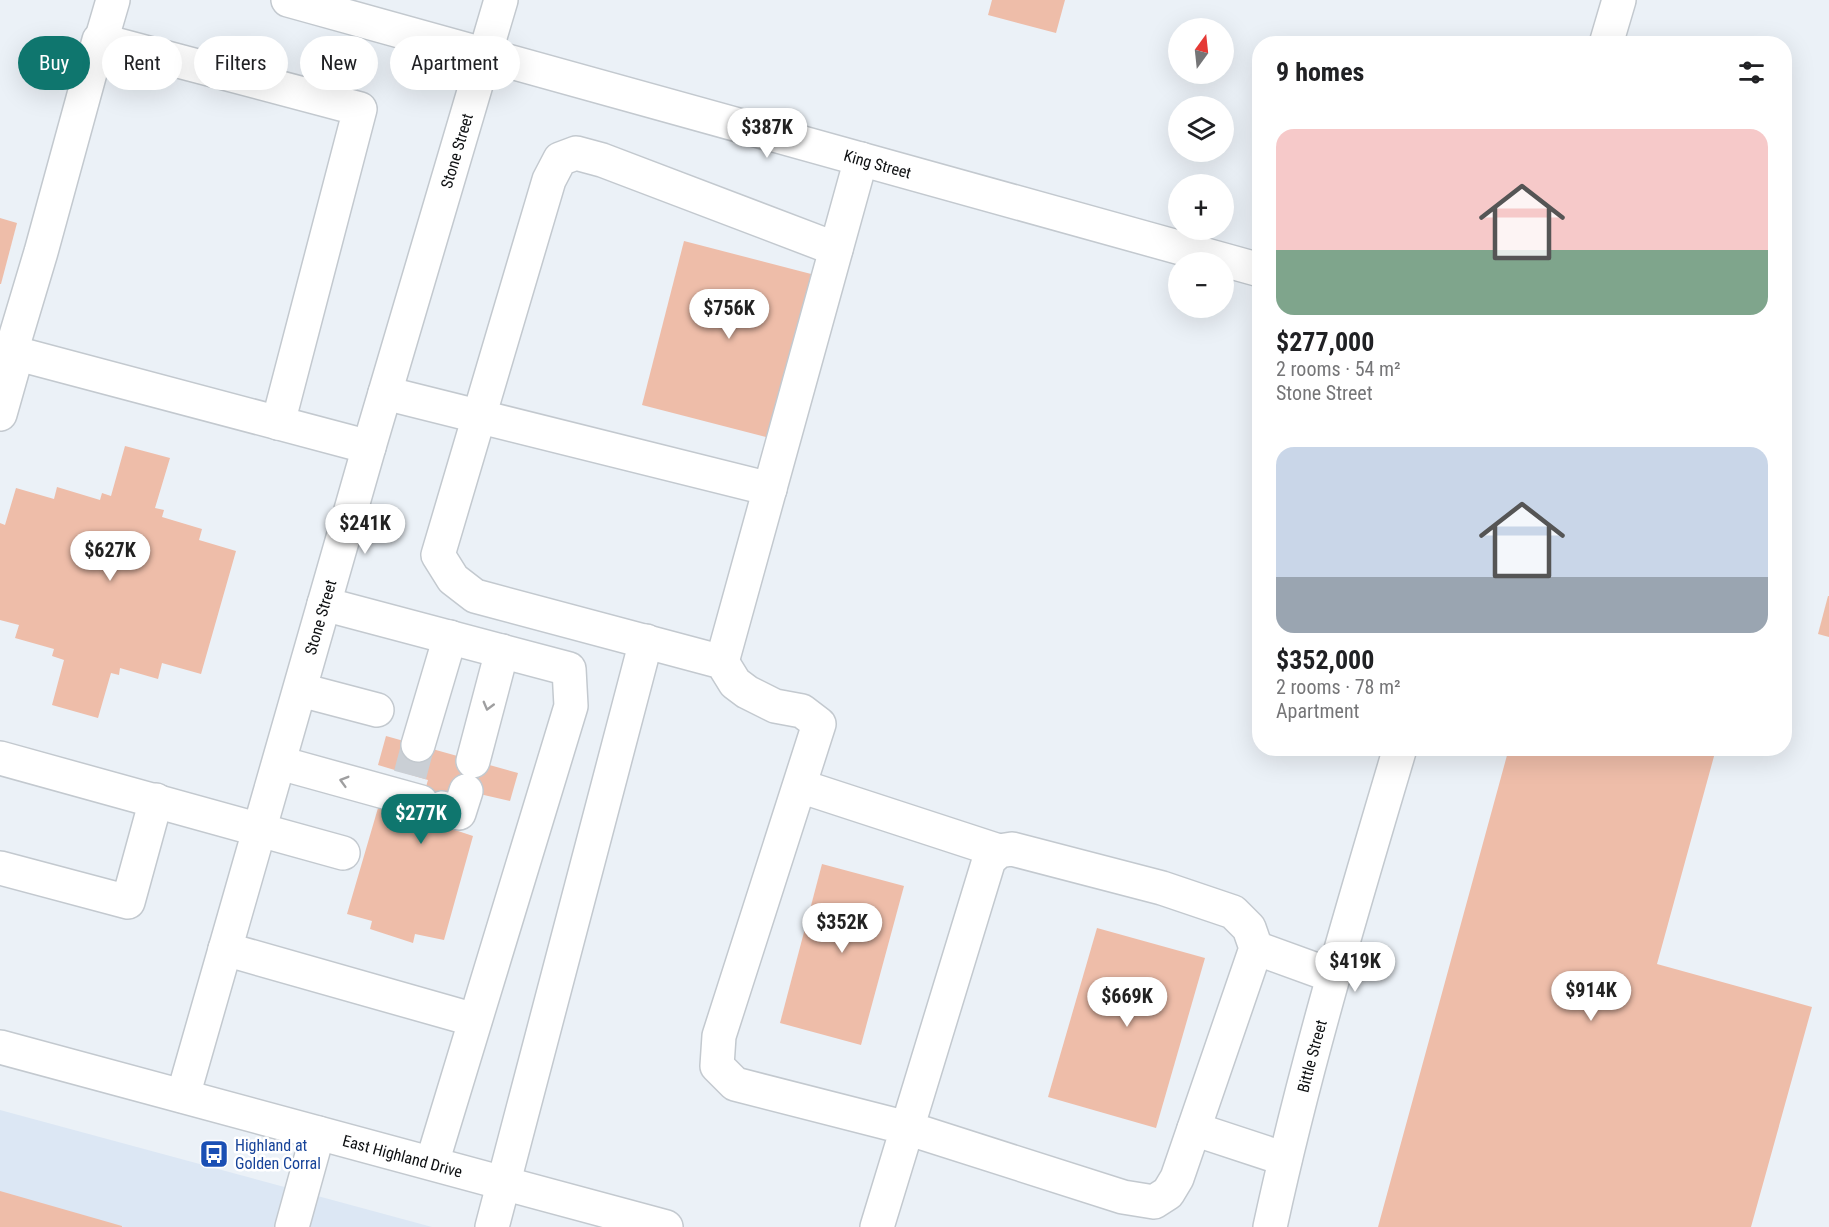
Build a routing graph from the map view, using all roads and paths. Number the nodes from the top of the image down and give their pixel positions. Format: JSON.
{"nodes":[{"id":1,"x":113,"y":0,"type":"edge"},
{"id":2,"x":288,"y":0,"type":"edge"},
{"id":3,"x":501,"y":0,"type":"edge"},
{"id":4,"x":1619,"y":0,"type":"edge"},
{"id":5,"x":419,"y":36,"type":"edge"},
{"id":6,"x":490,"y":36,"type":"edge"},
{"id":7,"x":1608,"y":36,"type":"edge"},
{"id":8,"x":101,"y":41,"type":"junction"},
{"id":9,"x":520,"y":64,"type":"edge"},
{"id":10,"x":474,"y":90,"type":"edge"},
{"id":11,"x":861,"y":159,"type":"junction"},
{"id":12,"x":836,"y":249,"type":"junction"},
{"id":13,"x":1252,"y":268,"type":"edge"},
{"id":14,"x":9,"y":354,"type":"edge"},
{"id":15,"x":385,"y":393,"type":"junction"},
{"id":16,"x":0,"y":414,"type":"edge"},
{"id":17,"x":478,"y":416,"type":"junction"},
{"id":18,"x":278,"y":423,"type":"junction"},
{"id":19,"x":369,"y":447,"type":"junction"},
{"id":20,"x":770,"y":489,"type":"junction"},
{"id":21,"x":324,"y":604,"type":"junction"},
{"id":22,"x":450,"y":637,"type":"junction"},
{"id":23,"x":646,"y":641,"type":"junction"},
{"id":24,"x":502,"y":651,"type":"junction"},
{"id":25,"x":722,"y":662,"type":"junction"},
{"id":26,"x":301,"y":690,"type":"junction"},
{"id":27,"x":377,"y":710,"type":"dead end"},
{"id":28,"x":1398,"y":756,"type":"edge"},
{"id":29,"x":0,"y":758,"type":"edge"},
{"id":30,"x":280,"y":763,"type":"junction"},
{"id":31,"x":433,"y":783,"type":"junction"},
{"id":32,"x":800,"y":786,"type":"junction"},
{"id":33,"x":156,"y":800,"type":"junction"},
{"id":34,"x":260,"y":829,"type":"junction"},
{"id":35,"x":999,"y":851,"type":"junction"},
{"id":36,"x":343,"y":853,"type":"dead end"},
{"id":37,"x":0,"y":868,"type":"edge"},
{"id":38,"x":1256,"y":948,"type":"junction"},
{"id":39,"x":225,"y":949,"type":"junction"},
{"id":40,"x":1333,"y":976,"type":"junction"},
{"id":41,"x":475,"y":1020,"type":"junction"},
{"id":42,"x":0,"y":1047,"type":"edge"},
{"id":43,"x":183,"y":1096,"type":"junction"},
{"id":44,"x":907,"y":1128,"type":"junction"},
{"id":45,"x":1194,"y":1129,"type":"junction"},
{"id":46,"x":318,"y":1133,"type":"junction"},
{"id":47,"x":1285,"y":1159,"type":"junction"},
{"id":48,"x":432,"y":1163,"type":"junction"},
{"id":49,"x":504,"y":1183,"type":"junction"},
{"id":50,"x":608,"y":1219,"type":"edge"},
{"id":51,"x":292,"y":1227,"type":"edge"},
{"id":52,"x":492,"y":1227,"type":"edge"},
{"id":53,"x":666,"y":1227,"type":"edge"},
{"id":54,"x":877,"y":1227,"type":"edge"},
{"id":55,"x":1270,"y":1227,"type":"edge"}],
"edges":[{"from":1,"to":8,"type":"street"},
{"from":2,"to":5,"type":"street","name":"King Street"},
{"from":3,"to":6,"type":"street","name":"Stone Street"},
{"from":4,"to":7,"type":"street"},
{"from":8,"to":14,"type":"street"},
{"from":8,"to":18,"type":"street"},
{"from":9,"to":11,"type":"street","name":"King Street"},
{"from":10,"to":15,"type":"street","name":"Stone Street"},
{"from":11,"to":12,"type":"street"},
{"from":11,"to":13,"type":"street","name":"King Street"},
{"from":12,"to":17,"type":"street"},
{"from":12,"to":20,"type":"street"},
{"from":14,"to":16,"type":"street"},
{"from":14,"to":18,"type":"street"},
{"from":15,"to":17,"type":"street"},
{"from":15,"to":19,"type":"street","name":"Stone Street"},
{"from":17,"to":20,"type":"street"},
{"from":17,"to":23,"type":"street"},
{"from":18,"to":19,"type":"street"},
{"from":19,"to":21,"type":"street","name":"Stone Street"},
{"from":20,"to":25,"type":"street"},
{"from":21,"to":22,"type":"street"},
{"from":21,"to":26,"type":"street","name":"Stone Street"},
{"from":22,"to":24,"type":"street"},
{"from":22,"to":31,"type":"street"},
{"from":23,"to":25,"type":"street"},
{"from":23,"to":49,"type":"street"},
{"from":24,"to":31,"type":"street","one_way":true},
{"from":24,"to":41,"type":"street"},
{"from":25,"to":32,"type":"street"},
{"from":26,"to":27,"type":"street"},
{"from":26,"to":30,"type":"street","name":"Stone Street"},
{"from":28,"to":40,"type":"street","name":"Bittle Street"},
{"from":29,"to":33,"type":"street"},
{"from":31,"to":30,"type":"street","one_way":true},
{"from":30,"to":34,"type":"street","name":"Stone Street"},
{"from":32,"to":35,"type":"street"},
{"from":32,"to":44,"type":"street"},
{"from":33,"to":34,"type":"street"},
{"from":33,"to":37,"type":"street"},
{"from":34,"to":36,"type":"street"},
{"from":34,"to":39,"type":"street","name":"Stone Street"},
{"from":35,"to":38,"type":"street"},
{"from":35,"to":44,"type":"street"},
{"from":38,"to":40,"type":"street"},
{"from":38,"to":45,"type":"street"},
{"from":39,"to":41,"type":"street"},
{"from":39,"to":43,"type":"street","name":"Stone Street"},
{"from":40,"to":47,"type":"street","name":"Bittle Street"},
{"from":41,"to":48,"type":"street"},
{"from":42,"to":43,"type":"street","name":"East Highland Drive"},
{"from":43,"to":46,"type":"street","name":"East Highland Drive"},
{"from":44,"to":45,"type":"street"},
{"from":44,"to":54,"type":"street"},
{"from":45,"to":47,"type":"street"},
{"from":46,"to":48,"type":"street","name":"East Highland Drive"},
{"from":46,"to":51,"type":"street"},
{"from":47,"to":55,"type":"street","name":"Bittle Street"},
{"from":48,"to":49,"type":"street","name":"East Highland Drive"},
{"from":49,"to":50,"type":"street","name":"East Highland Drive"},
{"from":49,"to":52,"type":"street"},
{"from":50,"to":53,"type":"street","name":"East Highland Drive"}]}
